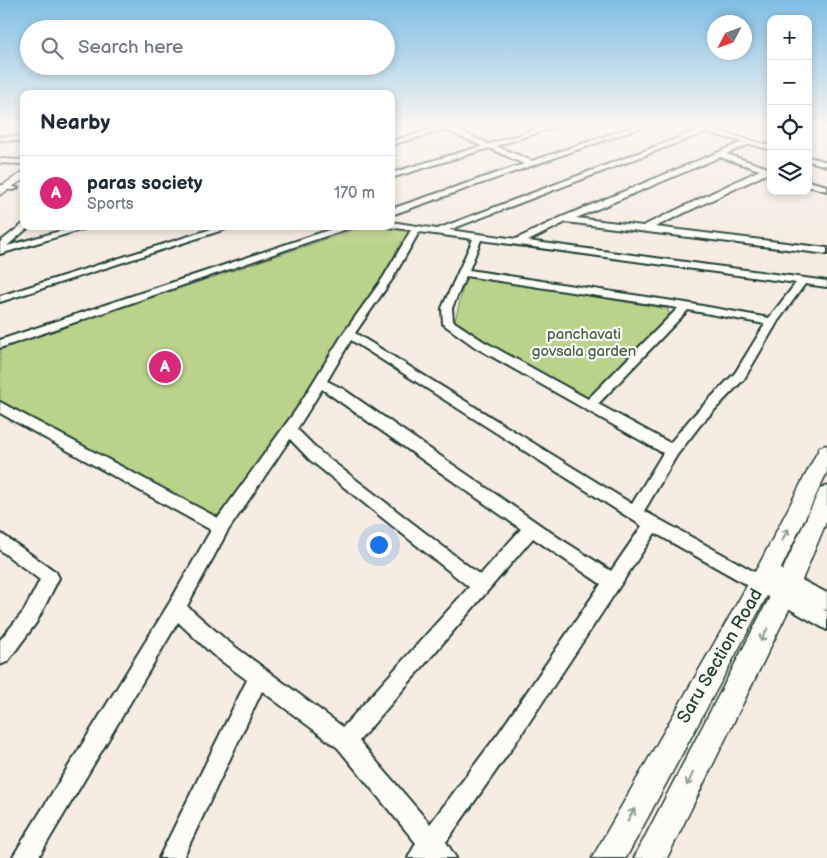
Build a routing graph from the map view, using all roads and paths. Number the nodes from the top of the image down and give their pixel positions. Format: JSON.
{"nodes":[{"id":1,"x":424,"y":166,"type":"edge"},
{"id":2,"x":520,"y":166,"type":"edge"},
{"id":3,"x":610,"y":166,"type":"edge"},
{"id":4,"x":694,"y":166,"type":"edge"},
{"id":5,"x":767,"y":171,"type":"edge"},
{"id":6,"x":395,"y":175,"type":"edge"},
{"id":7,"x":20,"y":177,"type":"edge"},
{"id":8,"x":20,"y":183,"type":"edge"},
{"id":9,"x":812,"y":184,"type":"edge"},
{"id":10,"x":5,"y":189,"type":"edge"},
{"id":11,"x":827,"y":189,"type":"edge"},
{"id":12,"x":0,"y":198,"type":"edge"},
{"id":13,"x":395,"y":211,"type":"edge"},
{"id":14,"x":565,"y":219,"type":"junction"},
{"id":15,"x":395,"y":225,"type":"edge"},
{"id":16,"x":417,"y":228,"type":"junction"},
{"id":17,"x":646,"y":228,"type":"junction"},
{"id":18,"x":21,"y":230,"type":"edge"},
{"id":19,"x":74,"y":230,"type":"edge"},
{"id":20,"x":218,"y":230,"type":"edge"},
{"id":21,"x":339,"y":230,"type":"edge"},
{"id":22,"x":438,"y":231,"type":"junction"},
{"id":23,"x":478,"y":237,"type":"junction"},
{"id":24,"x":518,"y":242,"type":"junction"},
{"id":25,"x":0,"y":249,"type":"edge"},
{"id":26,"x":827,"y":250,"type":"edge"},
{"id":27,"x":462,"y":272,"type":"junction"},
{"id":28,"x":803,"y":280,"type":"junction"},
{"id":29,"x":827,"y":284,"type":"edge"},
{"id":30,"x":0,"y":298,"type":"edge"},
{"id":31,"x":686,"y":306,"type":"junction"},
{"id":32,"x":772,"y":322,"type":"junction"},
{"id":33,"x":349,"y":334,"type":"junction"},
{"id":34,"x":0,"y":344,"type":"edge"},
{"id":35,"x":319,"y":382,"type":"junction"},
{"id":36,"x":590,"y":405,"type":"junction"},
{"id":37,"x":0,"y":407,"type":"edge"},
{"id":38,"x":289,"y":430,"type":"junction"},
{"id":39,"x":672,"y":451,"type":"junction"},
{"id":40,"x":827,"y":452,"type":"edge"},
{"id":41,"x":827,"y":494,"type":"edge"},
{"id":42,"x":635,"y":514,"type":"junction"},
{"id":43,"x":652,"y":524,"type":"junction"},
{"id":44,"x":221,"y":527,"type":"junction"},
{"id":45,"x":532,"y":528,"type":"junction"},
{"id":46,"x":1,"y":542,"type":"edge"},
{"id":47,"x":612,"y":581,"type":"junction"},
{"id":48,"x":776,"y":584,"type":"junction"},
{"id":49,"x":481,"y":586,"type":"junction"},
{"id":50,"x":827,"y":602,"type":"edge"},
{"id":51,"x":176,"y":608,"type":"junction"},
{"id":52,"x":827,"y":621,"type":"edge"},
{"id":53,"x":0,"y":655,"type":"edge"},
{"id":54,"x":259,"y":676,"type":"junction"},
{"id":55,"x":345,"y":741,"type":"junction"},
{"id":56,"x":431,"y":853,"type":"edge"},
{"id":57,"x":24,"y":858,"type":"edge"},
{"id":58,"x":171,"y":858,"type":"edge"},
{"id":59,"x":608,"y":858,"type":"edge"},
{"id":60,"x":650,"y":858,"type":"edge"}],
"edges":[{"from":1,"to":6,"type":"street"},
{"from":2,"to":13,"type":"street"},
{"from":3,"to":22,"type":"street"},
{"from":4,"to":14,"type":"street"},
{"from":5,"to":17,"type":"street"},
{"from":7,"to":10,"type":"street"},
{"from":8,"to":10,"type":"street"},
{"from":9,"to":11,"type":"street"},
{"from":10,"to":12,"type":"street"},
{"from":14,"to":17,"type":"street"},
{"from":14,"to":24,"type":"street"},
{"from":15,"to":16,"type":"street"},
{"from":16,"to":22,"type":"street"},
{"from":16,"to":33,"type":"street"},
{"from":17,"to":26,"type":"street"},
{"from":18,"to":25,"type":"street"},
{"from":19,"to":25,"type":"street"},
{"from":20,"to":30,"type":"street"},
{"from":21,"to":34,"type":"street"},
{"from":22,"to":23,"type":"street"},
{"from":23,"to":24,"type":"street"},
{"from":23,"to":27,"type":"street"},
{"from":24,"to":28,"type":"street"},
{"from":27,"to":31,"type":"street"},
{"from":27,"to":36,"type":"street"},
{"from":28,"to":29,"type":"street"},
{"from":28,"to":32,"type":"street"},
{"from":31,"to":32,"type":"street"},
{"from":31,"to":36,"type":"street"},
{"from":32,"to":39,"type":"street"},
{"from":33,"to":35,"type":"street"},
{"from":33,"to":42,"type":"street"},
{"from":35,"to":38,"type":"street"},
{"from":35,"to":45,"type":"street"},
{"from":36,"to":39,"type":"street"},
{"from":37,"to":44,"type":"street"},
{"from":38,"to":44,"type":"street"},
{"from":38,"to":49,"type":"street"},
{"from":39,"to":42,"type":"street"},
{"from":48,"to":40,"type":"street","name":"Saru Section Road","one_way":true},
{"from":41,"to":48,"type":"street","name":"Saru Section Road"},
{"from":42,"to":43,"type":"street"},
{"from":43,"to":47,"type":"street"},
{"from":43,"to":48,"type":"street"},
{"from":44,"to":51,"type":"street"},
{"from":45,"to":47,"type":"street"},
{"from":45,"to":49,"type":"street"},
{"from":46,"to":53,"type":"street"},
{"from":47,"to":56,"type":"street"},
{"from":48,"to":50,"type":"street"},
{"from":48,"to":52,"type":"street"},
{"from":59,"to":48,"type":"street","name":"Saru Section Road","one_way":true},
{"from":48,"to":60,"type":"street","name":"Saru Section Road","one_way":true},
{"from":49,"to":55,"type":"street"},
{"from":51,"to":54,"type":"street"},
{"from":51,"to":57,"type":"street"},
{"from":54,"to":55,"type":"street"},
{"from":54,"to":58,"type":"street"},
{"from":55,"to":56,"type":"street"}]}
